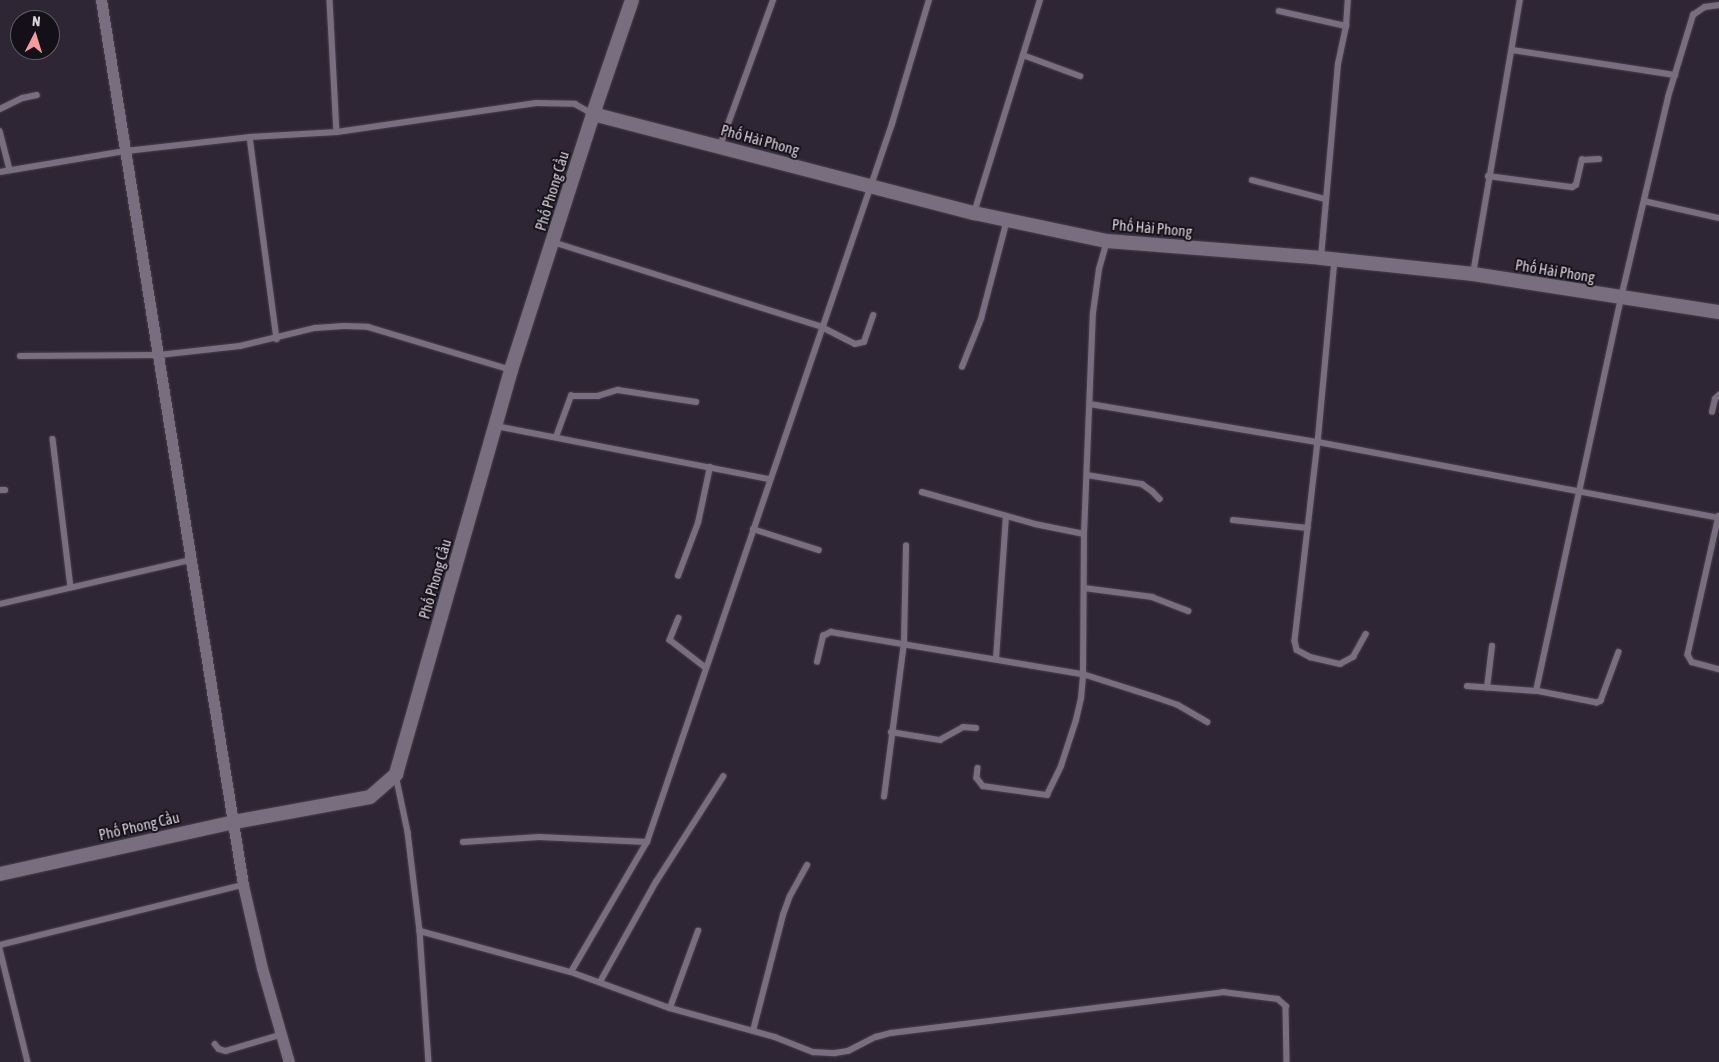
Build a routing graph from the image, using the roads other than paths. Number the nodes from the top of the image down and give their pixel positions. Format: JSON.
{"nodes":[{"id":1,"x":101,"y":0,"type":"edge"},
{"id":2,"x":330,"y":0,"type":"edge"},
{"id":3,"x":632,"y":0,"type":"edge"},
{"id":4,"x":773,"y":0,"type":"edge"},
{"id":5,"x":929,"y":0,"type":"edge"},
{"id":6,"x":1040,"y":0,"type":"edge"},
{"id":7,"x":1348,"y":0,"type":"edge"},
{"id":8,"x":1520,"y":0,"type":"edge"},
{"id":9,"x":1717,"y":3,"type":"edge"},
{"id":10,"x":1279,"y":11,"type":"dead end"},
{"id":11,"x":1346,"y":26,"type":"junction"},
{"id":12,"x":1512,"y":50,"type":"junction"},
{"id":13,"x":1023,"y":55,"type":"junction"},
{"id":14,"x":1675,"y":75,"type":"junction"},
{"id":15,"x":1080,"y":76,"type":"dead end"},
{"id":16,"x":37,"y":95,"type":"dead end"},
{"id":17,"x":0,"y":109,"type":"edge"},
{"id":18,"x":593,"y":114,"type":"junction"},
{"id":19,"x":0,"y":131,"type":"edge"},
{"id":20,"x":337,"y":132,"type":"junction"},
{"id":21,"x":250,"y":137,"type":"junction"},
{"id":22,"x":720,"y":146,"type":"junction"},
{"id":23,"x":126,"y":151,"type":"junction"},
{"id":24,"x":1599,"y":159,"type":"dead end"},
{"id":25,"x":10,"y":170,"type":"junction"},
{"id":26,"x":0,"y":172,"type":"edge"},
{"id":27,"x":1488,"y":176,"type":"junction"},
{"id":28,"x":1252,"y":180,"type":"dead end"},
{"id":29,"x":869,"y":187,"type":"junction"},
{"id":30,"x":1325,"y":199,"type":"junction"},
{"id":31,"x":1644,"y":201,"type":"junction"},
{"id":32,"x":974,"y":213,"type":"junction"},
{"id":33,"x":1719,"y":218,"type":"edge"},
{"id":34,"x":1007,"y":220,"type":"junction"},
{"id":35,"x":1102,"y":240,"type":"junction"},
{"id":36,"x":553,"y":242,"type":"junction"},
{"id":37,"x":1328,"y":259,"type":"junction"},
{"id":38,"x":1473,"y":274,"type":"junction"},
{"id":39,"x":1621,"y":298,"type":"junction"},
{"id":40,"x":1719,"y":312,"type":"edge"},
{"id":41,"x":873,"y":316,"type":"dead end"},
{"id":42,"x":822,"y":327,"type":"junction"},
{"id":43,"x":277,"y":339,"type":"junction"},
{"id":44,"x":159,"y":355,"type":"junction"},
{"id":45,"x":20,"y":356,"type":"dead end"},
{"id":46,"x":962,"y":367,"type":"dead end"},
{"id":47,"x":511,"y":370,"type":"junction"},
{"id":48,"x":1719,"y":395,"type":"edge"},
{"id":49,"x":696,"y":402,"type":"dead end"},
{"id":50,"x":1090,"y":404,"type":"junction"},
{"id":51,"x":1712,"y":412,"type":"dead end"},
{"id":52,"x":494,"y":426,"type":"junction"},
{"id":53,"x":556,"y":437,"type":"junction"},
{"id":54,"x":53,"y":439,"type":"dead end"},
{"id":55,"x":1318,"y":442,"type":"junction"},
{"id":56,"x":710,"y":467,"type":"junction"},
{"id":57,"x":1087,"y":475,"type":"junction"},
{"id":58,"x":769,"y":479,"type":"junction"},
{"id":59,"x":1580,"y":490,"type":"junction"},
{"id":60,"x":922,"y":492,"type":"dead end"},
{"id":61,"x":1160,"y":500,"type":"dead end"},
{"id":62,"x":1006,"y":516,"type":"junction"},
{"id":63,"x":1719,"y":517,"type":"edge"},
{"id":64,"x":1233,"y":520,"type":"dead end"},
{"id":65,"x":1308,"y":528,"type":"junction"},
{"id":66,"x":753,"y":529,"type":"junction"},
{"id":67,"x":1084,"y":534,"type":"junction"},
{"id":68,"x":906,"y":546,"type":"dead end"},
{"id":69,"x":819,"y":550,"type":"dead end"},
{"id":70,"x":190,"y":560,"type":"junction"},
{"id":71,"x":678,"y":576,"type":"dead end"},
{"id":72,"x":70,"y":587,"type":"junction"},
{"id":73,"x":1084,"y":588,"type":"junction"},
{"id":74,"x":0,"y":604,"type":"edge"},
{"id":75,"x":1188,"y":611,"type":"dead end"},
{"id":76,"x":679,"y":618,"type":"dead end"},
{"id":77,"x":1366,"y":634,"type":"dead end"},
{"id":78,"x":904,"y":643,"type":"junction"},
{"id":79,"x":1492,"y":646,"type":"dead end"},
{"id":80,"x":1619,"y":652,"type":"dead end"},
{"id":81,"x":996,"y":659,"type":"junction"},
{"id":82,"x":817,"y":662,"type":"dead end"},
{"id":83,"x":705,"y":667,"type":"junction"},
{"id":84,"x":1719,"y":669,"type":"edge"},
{"id":85,"x":1083,"y":674,"type":"junction"},
{"id":86,"x":1467,"y":686,"type":"dead end"},
{"id":87,"x":1487,"y":688,"type":"junction"},
{"id":88,"x":1536,"y":691,"type":"junction"},
{"id":89,"x":1208,"y":722,"type":"dead end"},
{"id":90,"x":976,"y":728,"type":"dead end"},
{"id":91,"x":892,"y":732,"type":"junction"},
{"id":92,"x":978,"y":768,"type":"dead end"},
{"id":93,"x":396,"y":774,"type":"junction"},
{"id":94,"x":724,"y":777,"type":"dead end"},
{"id":95,"x":884,"y":797,"type":"dead end"},
{"id":96,"x":234,"y":822,"type":"junction"},
{"id":97,"x":464,"y":842,"type":"dead end"},
{"id":98,"x":647,"y":842,"type":"junction"},
{"id":99,"x":806,"y":865,"type":"dead end"},
{"id":100,"x":0,"y":874,"type":"edge"},
{"id":101,"x":243,"y":885,"type":"junction"},
{"id":102,"x":420,"y":931,"type":"junction"},
{"id":103,"x":698,"y":931,"type":"dead end"},
{"id":104,"x":0,"y":945,"type":"edge"},
{"id":105,"x":0,"y":949,"type":"edge"},
{"id":106,"x":571,"y":972,"type":"junction"},
{"id":107,"x":600,"y":982,"type":"junction"},
{"id":108,"x":670,"y":1008,"type":"junction"},
{"id":109,"x":753,"y":1031,"type":"junction"},
{"id":110,"x":280,"y":1035,"type":"junction"},
{"id":111,"x":215,"y":1044,"type":"dead end"},
{"id":112,"x":28,"y":1062,"type":"edge"},
{"id":113,"x":289,"y":1062,"type":"edge"},
{"id":114,"x":428,"y":1062,"type":"edge"},
{"id":115,"x":1288,"y":1062,"type":"edge"}],
"edges":[{"from":1,"to":23,"type":"street"},
{"from":2,"to":20,"type":"lane"},
{"from":3,"to":18,"type":"street","name":"Phố Phong Cầu"},
{"from":4,"to":22,"type":"lane"},
{"from":5,"to":29,"type":"lane"},
{"from":6,"to":13,"type":"lane"},
{"from":7,"to":11,"type":"lane"},
{"from":8,"to":12,"type":"lane"},
{"from":9,"to":14,"type":"lane"},
{"from":10,"to":11,"type":"lane"},
{"from":11,"to":30,"type":"lane"},
{"from":12,"to":14,"type":"lane"},
{"from":12,"to":27,"type":"lane"},
{"from":13,"to":15,"type":"lane"},
{"from":13,"to":32,"type":"lane"},
{"from":14,"to":31,"type":"lane"},
{"from":16,"to":17,"type":"lane"},
{"from":18,"to":20,"type":"lane"},
{"from":18,"to":22,"type":"street","name":"Phố Hải Phong"},
{"from":18,"to":36,"type":"street","name":"Phố Phong Cầu"},
{"from":19,"to":25,"type":"lane"},
{"from":20,"to":21,"type":"lane"},
{"from":21,"to":23,"type":"lane"},
{"from":21,"to":43,"type":"lane"},
{"from":22,"to":29,"type":"street","name":"Phố Hải Phong"},
{"from":23,"to":25,"type":"lane"},
{"from":23,"to":44,"type":"street"},
{"from":24,"to":27,"type":"lane"},
{"from":25,"to":26,"type":"lane"},
{"from":27,"to":38,"type":"lane"},
{"from":28,"to":30,"type":"lane"},
{"from":29,"to":32,"type":"street","name":"Phố Hải Phong"},
{"from":29,"to":42,"type":"lane"},
{"from":30,"to":37,"type":"lane"},
{"from":31,"to":33,"type":"lane"},
{"from":31,"to":39,"type":"lane"},
{"from":32,"to":34,"type":"street","name":"Phố Hải Phong"},
{"from":34,"to":35,"type":"street","name":"Phố Hải Phong"},
{"from":34,"to":46,"type":"lane"},
{"from":35,"to":37,"type":"street","name":"Phố Hải Phong"},
{"from":35,"to":50,"type":"lane"},
{"from":36,"to":42,"type":"lane"},
{"from":36,"to":47,"type":"street","name":"Phố Phong Cầu"},
{"from":37,"to":38,"type":"street","name":"Phố Hải Phong"},
{"from":37,"to":55,"type":"lane"},
{"from":38,"to":39,"type":"street","name":"Phố Hải Phong"},
{"from":39,"to":40,"type":"street","name":"Phố Hải Phong"},
{"from":39,"to":59,"type":"lane"},
{"from":41,"to":42,"type":"lane"},
{"from":42,"to":58,"type":"lane"},
{"from":43,"to":44,"type":"lane"},
{"from":43,"to":47,"type":"lane"},
{"from":44,"to":45,"type":"lane"},
{"from":44,"to":70,"type":"street"},
{"from":47,"to":52,"type":"street","name":"Phố Phong Cầu"},
{"from":48,"to":51,"type":"lane"},
{"from":49,"to":53,"type":"lane"},
{"from":50,"to":55,"type":"lane"},
{"from":50,"to":57,"type":"lane"},
{"from":52,"to":53,"type":"lane"},
{"from":52,"to":93,"type":"street","name":"Phố Phong Cầu"},
{"from":53,"to":56,"type":"lane"},
{"from":54,"to":72,"type":"lane"},
{"from":55,"to":59,"type":"lane"},
{"from":55,"to":65,"type":"lane"},
{"from":56,"to":58,"type":"lane"},
{"from":56,"to":71,"type":"lane"},
{"from":57,"to":61,"type":"lane"},
{"from":57,"to":67,"type":"lane"},
{"from":58,"to":66,"type":"lane"},
{"from":59,"to":63,"type":"lane"},
{"from":59,"to":88,"type":"lane"},
{"from":60,"to":62,"type":"lane"},
{"from":62,"to":67,"type":"lane"},
{"from":62,"to":81,"type":"lane"},
{"from":63,"to":84,"type":"lane"},
{"from":64,"to":65,"type":"lane"},
{"from":65,"to":77,"type":"lane"},
{"from":66,"to":69,"type":"lane"},
{"from":66,"to":83,"type":"lane"},
{"from":67,"to":73,"type":"lane"},
{"from":68,"to":78,"type":"lane"},
{"from":70,"to":72,"type":"lane"},
{"from":70,"to":96,"type":"street"},
{"from":72,"to":74,"type":"lane"},
{"from":73,"to":75,"type":"lane"},
{"from":73,"to":85,"type":"lane"},
{"from":76,"to":83,"type":"lane"},
{"from":78,"to":81,"type":"lane"},
{"from":78,"to":82,"type":"lane"},
{"from":78,"to":91,"type":"lane"},
{"from":79,"to":87,"type":"lane"},
{"from":80,"to":88,"type":"lane"},
{"from":81,"to":85,"type":"lane"},
{"from":83,"to":98,"type":"lane"},
{"from":85,"to":89,"type":"lane"},
{"from":85,"to":92,"type":"lane"},
{"from":86,"to":87,"type":"lane"},
{"from":87,"to":88,"type":"lane"},
{"from":90,"to":91,"type":"lane"},
{"from":91,"to":95,"type":"lane"},
{"from":93,"to":96,"type":"street","name":"Phố Phong Cầu"},
{"from":93,"to":102,"type":"lane"},
{"from":94,"to":107,"type":"lane"},
{"from":96,"to":100,"type":"street","name":"Phố Phong Cầu"},
{"from":96,"to":101,"type":"street"},
{"from":97,"to":98,"type":"lane"},
{"from":98,"to":106,"type":"lane"},
{"from":99,"to":109,"type":"lane"},
{"from":101,"to":104,"type":"lane"},
{"from":101,"to":110,"type":"street"},
{"from":102,"to":106,"type":"lane"},
{"from":102,"to":114,"type":"lane"},
{"from":103,"to":108,"type":"lane"},
{"from":105,"to":112,"type":"lane"},
{"from":106,"to":107,"type":"lane"},
{"from":107,"to":108,"type":"lane"},
{"from":108,"to":109,"type":"lane"},
{"from":109,"to":115,"type":"lane"},
{"from":110,"to":111,"type":"lane"},
{"from":110,"to":113,"type":"street"}]}
